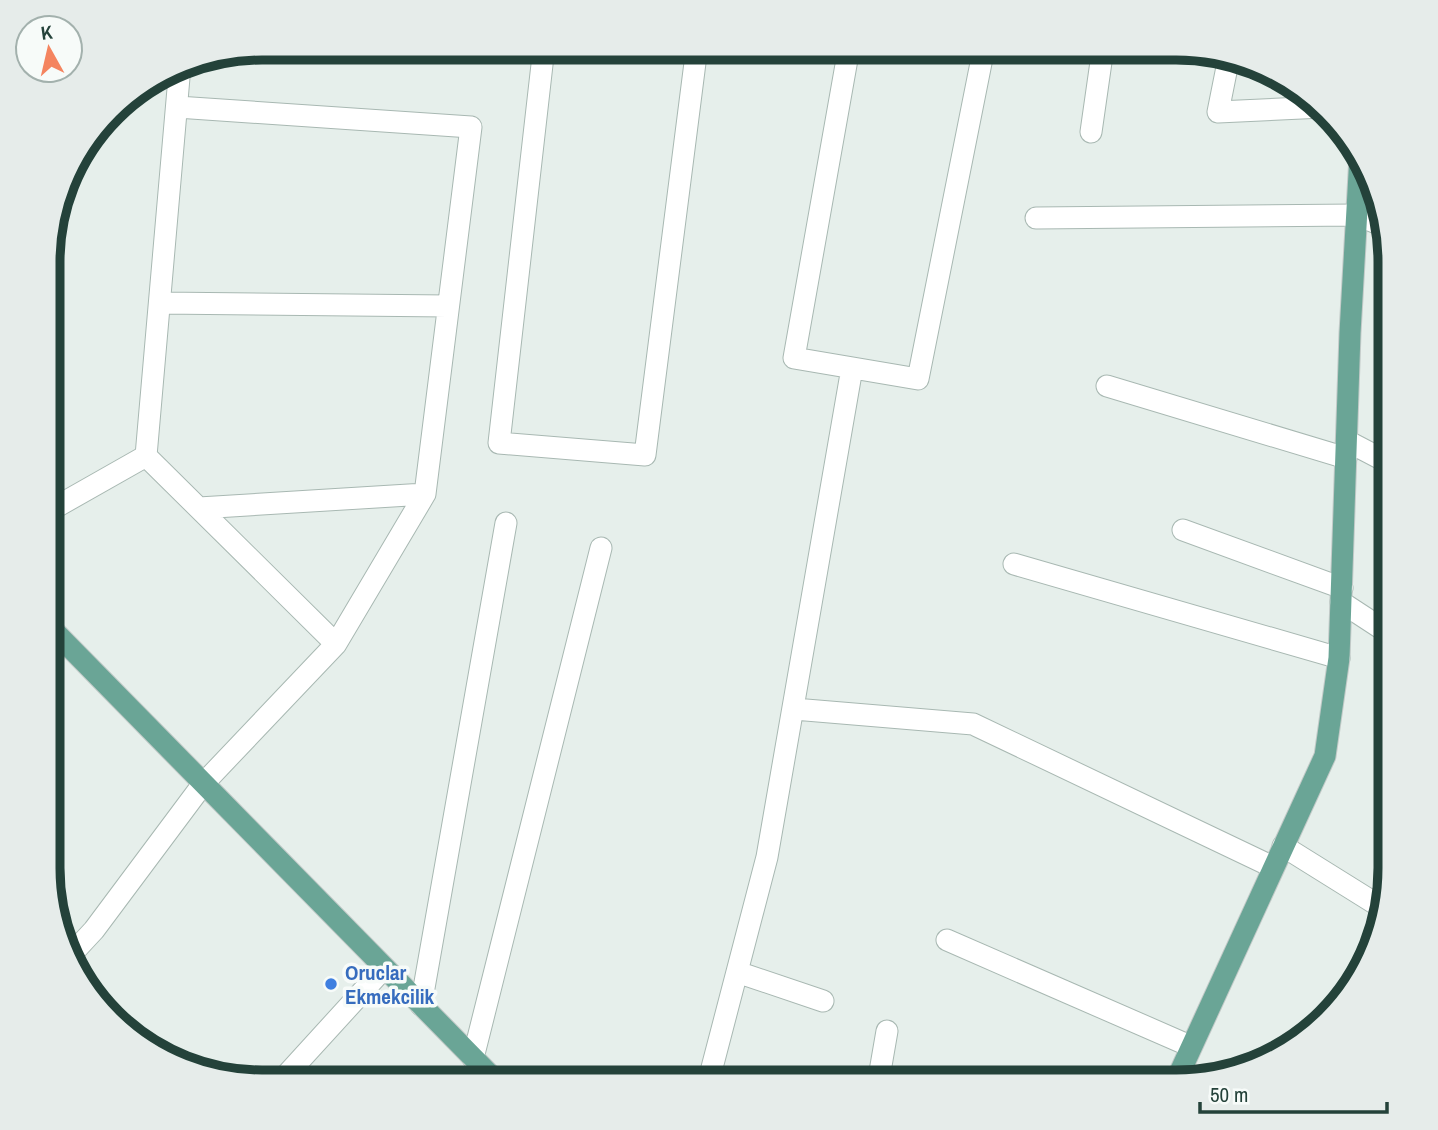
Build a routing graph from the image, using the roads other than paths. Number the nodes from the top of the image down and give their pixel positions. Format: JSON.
{"nodes":[{"id":1,"x":543,"y":60,"type":"edge"},
{"id":2,"x":695,"y":60,"type":"edge"},
{"id":3,"x":847,"y":60,"type":"edge"},
{"id":4,"x":982,"y":60,"type":"edge"},
{"id":5,"x":1101,"y":60,"type":"edge"},
{"id":6,"x":1227,"y":66,"type":"edge"},
{"id":7,"x":179,"y":78,"type":"edge"},
{"id":8,"x":177,"y":107,"type":"junction"},
{"id":9,"x":1307,"y":108,"type":"edge"},
{"id":10,"x":1091,"y":132,"type":"dead end"},
{"id":11,"x":1359,"y":174,"type":"edge"},
{"id":12,"x":1356,"y":215,"type":"junction"},
{"id":13,"x":1036,"y":218,"type":"dead end"},
{"id":14,"x":1375,"y":222,"type":"edge"},
{"id":15,"x":160,"y":303,"type":"junction"},
{"id":16,"x":448,"y":306,"type":"junction"},
{"id":17,"x":852,"y":368,"type":"junction"},
{"id":18,"x":1107,"y":386,"type":"dead end"},
{"id":19,"x":1346,"y":450,"type":"junction"},
{"id":20,"x":146,"y":456,"type":"junction"},
{"id":21,"x":1378,"y":460,"type":"edge"},
{"id":22,"x":425,"y":494,"type":"junction"},
{"id":23,"x":60,"y":504,"type":"edge"},
{"id":24,"x":199,"y":508,"type":"junction"},
{"id":25,"x":506,"y":523,"type":"dead end"},
{"id":26,"x":1183,"y":530,"type":"dead end"},
{"id":27,"x":601,"y":548,"type":"dead end"},
{"id":28,"x":1014,"y":564,"type":"dead end"},
{"id":29,"x":1342,"y":595,"type":"junction"},
{"id":30,"x":1378,"y":624,"type":"edge"},
{"id":31,"x":60,"y":637,"type":"edge"},
{"id":32,"x":337,"y":644,"type":"junction"},
{"id":33,"x":1339,"y":658,"type":"junction"},
{"id":34,"x":794,"y":709,"type":"junction"},
{"id":35,"x":203,"y":784,"type":"junction"},
{"id":36,"x":1283,"y":846,"type":"junction"},
{"id":37,"x":1273,"y":867,"type":"junction"},
{"id":38,"x":1375,"y":904,"type":"edge"},
{"id":39,"x":947,"y":940,"type":"dead end"},
{"id":40,"x":76,"y":949,"type":"edge"},
{"id":41,"x":384,"y":968,"type":"junction"},
{"id":42,"x":737,"y":972,"type":"junction"},
{"id":43,"x":823,"y":1001,"type":"dead end"},
{"id":44,"x":421,"y":1005,"type":"junction"},
{"id":45,"x":887,"y":1031,"type":"dead end"},
{"id":46,"x":1190,"y":1046,"type":"junction"},
{"id":47,"x":473,"y":1058,"type":"junction"},
{"id":48,"x":291,"y":1070,"type":"edge"},
{"id":49,"x":485,"y":1070,"type":"edge"},
{"id":50,"x":711,"y":1070,"type":"edge"},
{"id":51,"x":880,"y":1070,"type":"edge"},
{"id":52,"x":1180,"y":1070,"type":"edge"}],
"edges":[{"from":1,"to":2,"type":"street"},
{"from":3,"to":17,"type":"street"},
{"from":4,"to":17,"type":"street"},
{"from":5,"to":10,"type":"street"},
{"from":6,"to":9,"type":"street"},
{"from":7,"to":8,"type":"street"},
{"from":8,"to":15,"type":"street"},
{"from":8,"to":16,"type":"street"},
{"from":11,"to":12,"type":"main road"},
{"from":12,"to":13,"type":"street"},
{"from":12,"to":14,"type":"street"},
{"from":12,"to":19,"type":"main road"},
{"from":15,"to":16,"type":"street"},
{"from":15,"to":20,"type":"street"},
{"from":16,"to":22,"type":"street"},
{"from":17,"to":34,"type":"street"},
{"from":18,"to":19,"type":"street"},
{"from":19,"to":21,"type":"street"},
{"from":19,"to":29,"type":"main road"},
{"from":20,"to":23,"type":"street"},
{"from":20,"to":24,"type":"street"},
{"from":22,"to":24,"type":"street"},
{"from":22,"to":32,"type":"street"},
{"from":24,"to":32,"type":"street"},
{"from":25,"to":44,"type":"street"},
{"from":26,"to":29,"type":"street"},
{"from":27,"to":47,"type":"street"},
{"from":28,"to":33,"type":"street"},
{"from":29,"to":30,"type":"street"},
{"from":29,"to":33,"type":"main road"},
{"from":31,"to":35,"type":"main road"},
{"from":32,"to":35,"type":"street"},
{"from":33,"to":36,"type":"main road"},
{"from":34,"to":37,"type":"street"},
{"from":34,"to":42,"type":"street"},
{"from":35,"to":40,"type":"street"},
{"from":35,"to":41,"type":"main road"},
{"from":36,"to":37,"type":"main road"},
{"from":36,"to":38,"type":"street"},
{"from":37,"to":46,"type":"main road"},
{"from":39,"to":46,"type":"street"},
{"from":41,"to":44,"type":"main road"},
{"from":41,"to":48,"type":"street"},
{"from":42,"to":43,"type":"street"},
{"from":42,"to":50,"type":"street"},
{"from":44,"to":47,"type":"main road"},
{"from":45,"to":51,"type":"street"},
{"from":46,"to":52,"type":"main road"},
{"from":47,"to":49,"type":"main road"}]}
